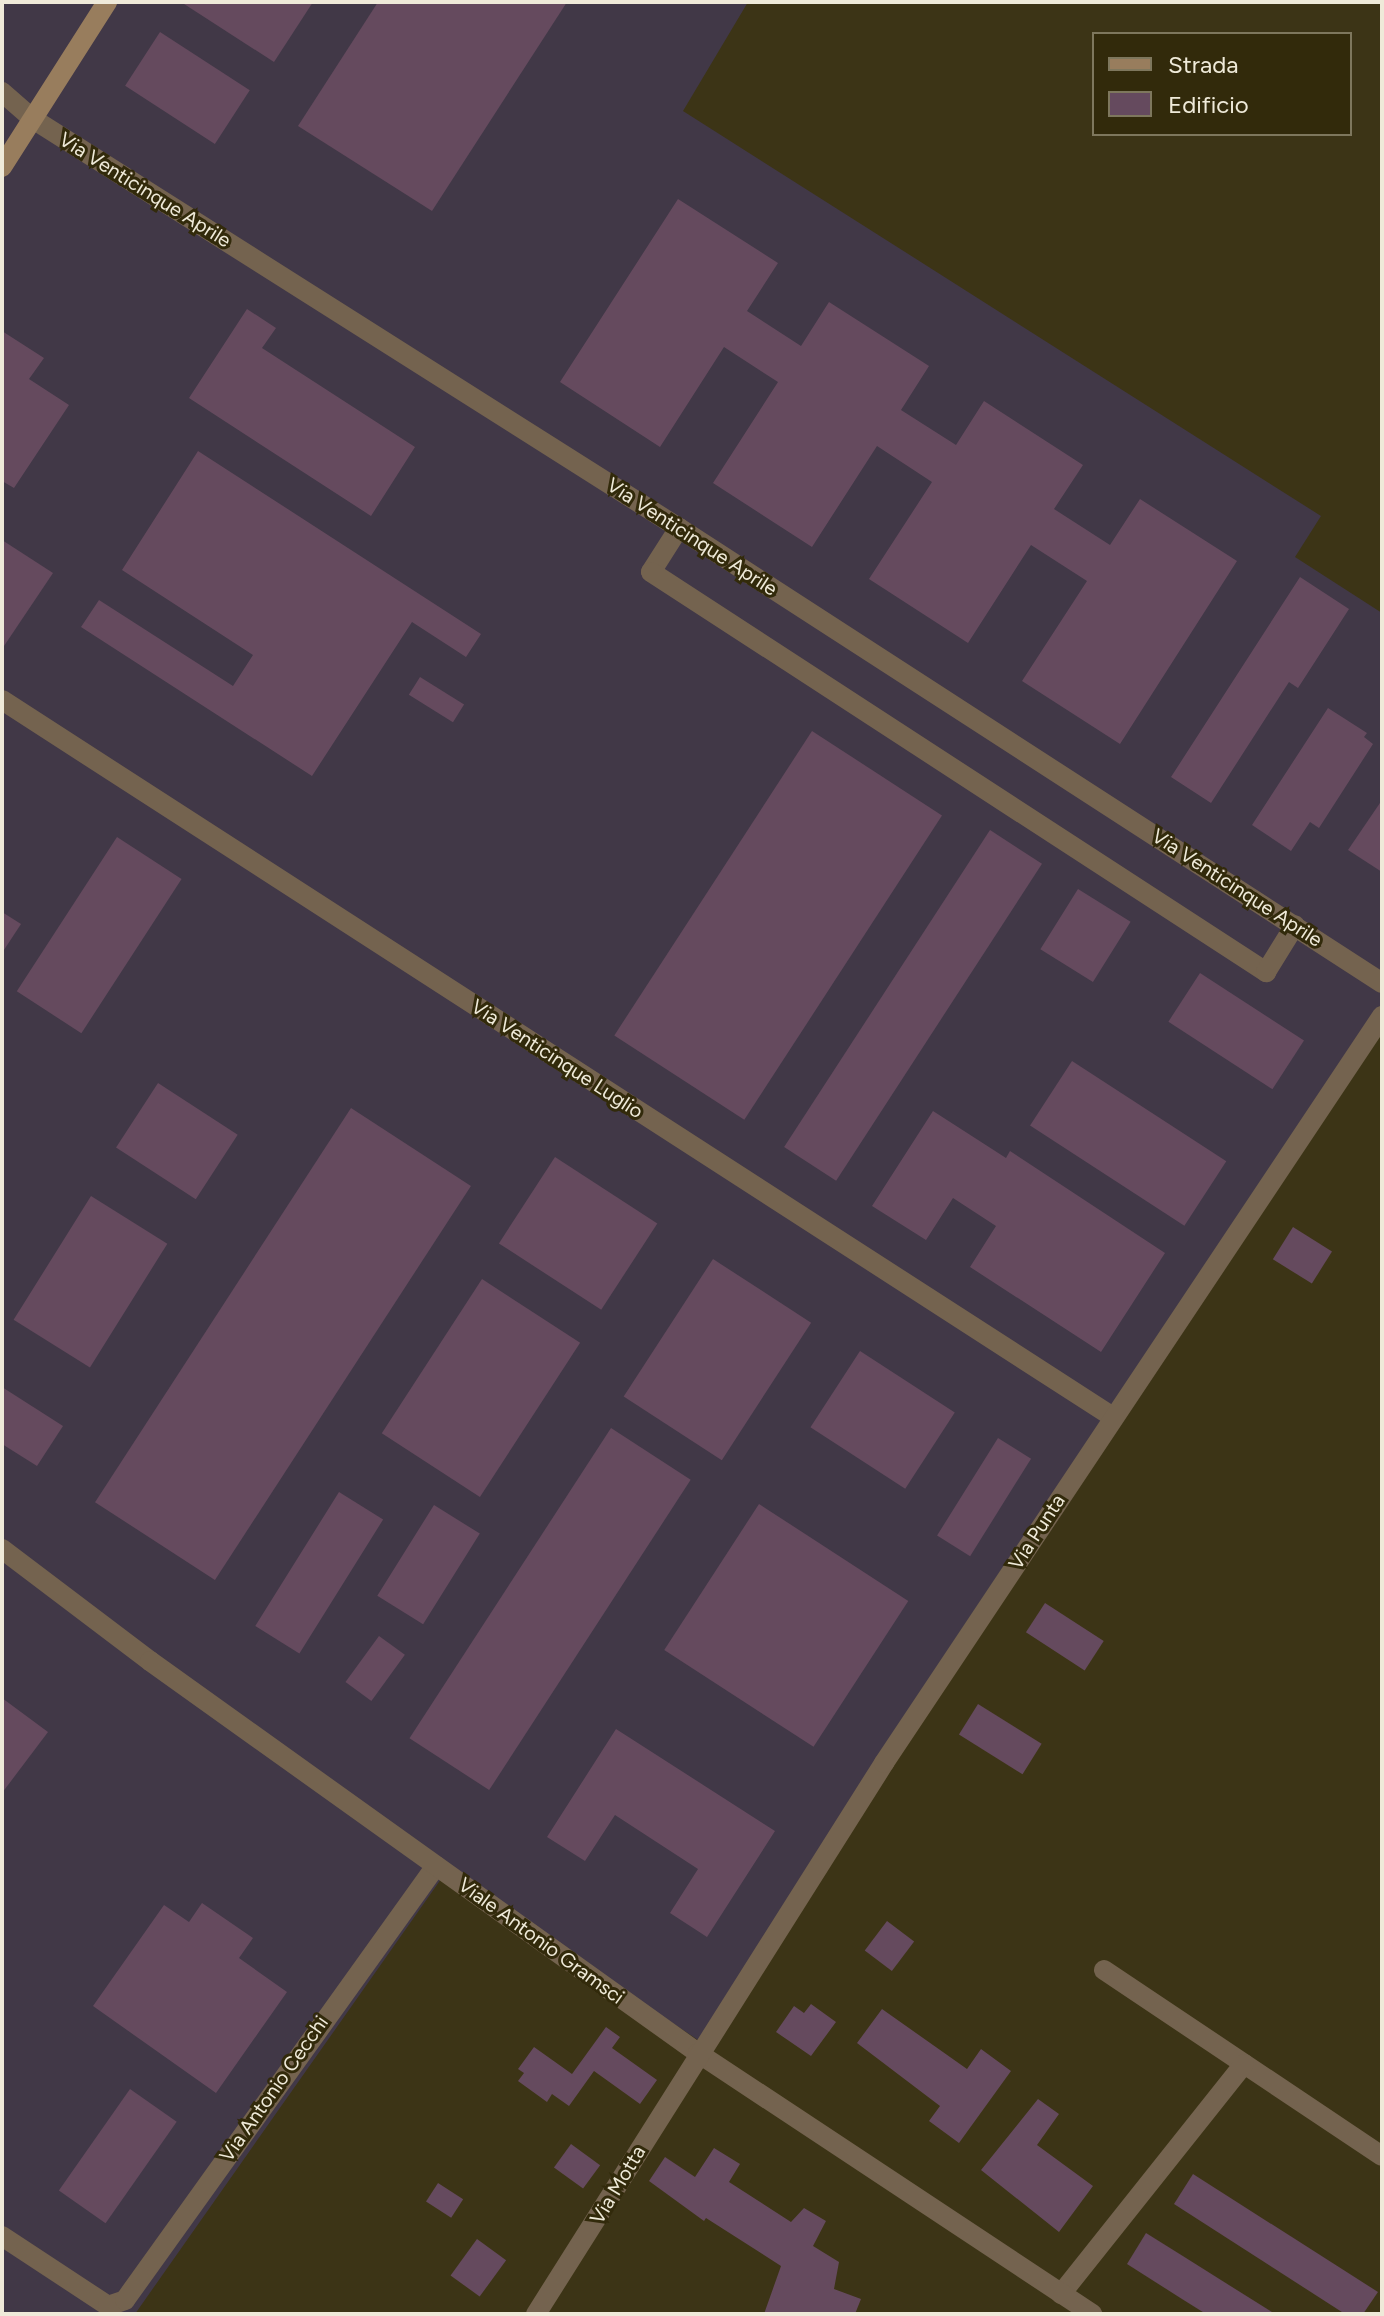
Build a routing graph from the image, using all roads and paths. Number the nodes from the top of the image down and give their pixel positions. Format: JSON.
{"nodes":[{"id":1,"x":107,"y":2,"type":"edge"},
{"id":2,"x":2,"y":92,"type":"edge"},
{"id":3,"x":33,"y":119,"type":"junction"},
{"id":4,"x":2,"y":167,"type":"edge"},
{"id":5,"x":679,"y":528,"type":"junction"},
{"id":6,"x":2,"y":700,"type":"edge"},
{"id":7,"x":1295,"y":925,"type":"junction"},
{"id":8,"x":1382,"y":983,"type":"edge"},
{"id":9,"x":1382,"y":1016,"type":"edge"},
{"id":10,"x":1113,"y":1417,"type":"junction"},
{"id":11,"x":2,"y":1549,"type":"edge"},
{"id":12,"x":436,"y":1866,"type":"junction"},
{"id":13,"x":1104,"y":1970,"type":"dead end"},
{"id":14,"x":698,"y":2053,"type":"junction"},
{"id":15,"x":1244,"y":2064,"type":"junction"},
{"id":16,"x":1382,"y":2156,"type":"edge"},
{"id":17,"x":2,"y":2236,"type":"edge"},
{"id":18,"x":1061,"y":2294,"type":"junction"},
{"id":19,"x":536,"y":2314,"type":"edge"},
{"id":20,"x":1092,"y":2314,"type":"edge"}],
"edges":[{"from":1,"to":3,"type":"main road"},
{"from":2,"to":3,"type":"street","name":"Via Venticinque Aprile"},
{"from":3,"to":4,"type":"main road"},
{"from":3,"to":5,"type":"street","name":"Via Venticinque Aprile"},
{"from":5,"to":7,"type":"street","name":"Via Venticinque Aprile"},
{"from":5,"to":7,"type":"street"},
{"from":6,"to":10,"type":"street","name":"Via Venticinque Luglio"},
{"from":7,"to":8,"type":"street","name":"Via Venticinque Aprile"},
{"from":9,"to":10,"type":"street","name":"Via Punta"},
{"from":10,"to":14,"type":"street","name":"Via Punta"},
{"from":11,"to":12,"type":"street","name":"Viale Antonio Gramsci"},
{"from":12,"to":14,"type":"street","name":"Viale Antonio Gramsci"},
{"from":12,"to":17,"type":"street","name":"Via Antonio Cecchi"},
{"from":13,"to":15,"type":"street"},
{"from":14,"to":18,"type":"street","name":"Viale Antonio Gramsci"},
{"from":14,"to":19,"type":"street","name":"Via Motta"},
{"from":15,"to":16,"type":"street"},
{"from":15,"to":18,"type":"street"},
{"from":18,"to":20,"type":"street","name":"Viale Antonio Gramsci"}]}
